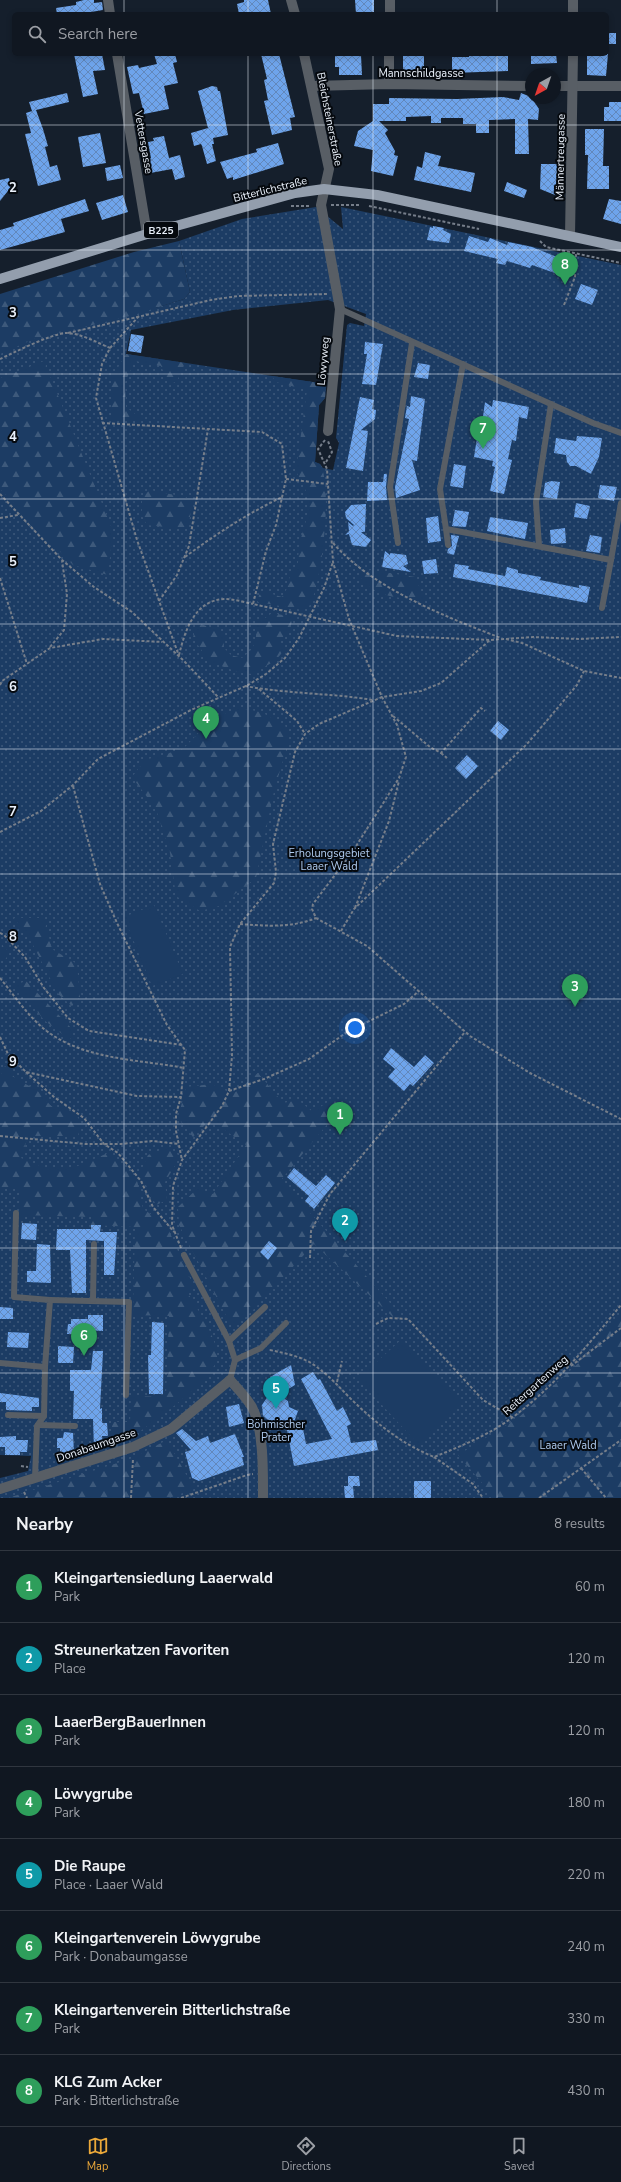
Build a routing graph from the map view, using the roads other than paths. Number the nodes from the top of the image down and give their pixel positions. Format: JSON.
{"nodes":[{"id":1,"x":108,"y":0,"type":"edge"},
{"id":2,"x":291,"y":0,"type":"edge"},
{"id":3,"x":390,"y":0,"type":"edge"},
{"id":4,"x":573,"y":0,"type":"edge"},
{"id":5,"x":110,"y":12,"type":"edge"},
{"id":6,"x":294,"y":12,"type":"edge"},
{"id":7,"x":390,"y":12,"type":"edge"},
{"id":8,"x":573,"y":12,"type":"edge"},
{"id":9,"x":117,"y":56,"type":"edge"},
{"id":10,"x":304,"y":56,"type":"edge"},
{"id":11,"x":389,"y":56,"type":"edge"},
{"id":12,"x":573,"y":56,"type":"edge"},
{"id":13,"x":389,"y":84,"type":"junction"},
{"id":14,"x":312,"y":86,"type":"junction"},
{"id":15,"x":525,"y":86,"type":"edge"},
{"id":16,"x":561,"y":86,"type":"edge"},
{"id":17,"x":573,"y":86,"type":"junction"},
{"id":18,"x":621,"y":86,"type":"edge"},
{"id":19,"x":324,"y":189,"type":"junction"},
{"id":20,"x":147,"y":234,"type":"junction"},
{"id":21,"x":570,"y":236,"type":"junction"},
{"id":22,"x":621,"y":248,"type":"edge"},
{"id":23,"x":0,"y":279,"type":"edge"},
{"id":24,"x":340,"y":309,"type":"junction"},
{"id":25,"x":412,"y":343,"type":"junction"},
{"id":26,"x":463,"y":364,"type":"junction"},
{"id":27,"x":551,"y":404,"type":"junction"},
{"id":28,"x":621,"y":433,"type":"edge"},
{"id":29,"x":327,"y":435,"type":"road end"},
{"id":30,"x":621,"y":503,"type":"edge"},
{"id":31,"x":446,"y":530,"type":"junction"},
{"id":32,"x":398,"y":543,"type":"dead end"},
{"id":33,"x":448,"y":545,"type":"dead end"},
{"id":34,"x":539,"y":546,"type":"junction"},
{"id":35,"x":611,"y":560,"type":"junction"},
{"id":36,"x":602,"y":608,"type":"dead end"},
{"id":37,"x":16,"y":1213,"type":"dead end"},
{"id":38,"x":94,"y":1244,"type":"dead end"},
{"id":39,"x":184,"y":1255,"type":"road end"},
{"id":40,"x":50,"y":1300,"type":"junction"},
{"id":41,"x":93,"y":1300,"type":"junction"},
{"id":42,"x":265,"y":1307,"type":"dead end"},
{"id":43,"x":286,"y":1322,"type":"dead end"},
{"id":44,"x":229,"y":1341,"type":"junction"},
{"id":45,"x":235,"y":1360,"type":"junction"},
{"id":46,"x":0,"y":1363,"type":"edge"},
{"id":47,"x":45,"y":1367,"type":"junction"},
{"id":48,"x":230,"y":1380,"type":"junction"},
{"id":49,"x":126,"y":1395,"type":"dead end"},
{"id":50,"x":8,"y":1415,"type":"dead end"},
{"id":51,"x":44,"y":1416,"type":"junction"},
{"id":52,"x":38,"y":1425,"type":"junction"},
{"id":53,"x":75,"y":1426,"type":"dead end"},
{"id":54,"x":35,"y":1478,"type":"junction"},
{"id":55,"x":0,"y":1489,"type":"edge"},
{"id":56,"x":263,"y":1498,"type":"edge"}],
"edges":[{"from":1,"to":5,"type":"street"},
{"from":2,"to":6,"type":"street"},
{"from":3,"to":7,"type":"street"},
{"from":4,"to":8,"type":"street"},
{"from":9,"to":20,"type":"street","name":"Vettersgasse"},
{"from":10,"to":14,"type":"street","name":"Bleichsteinerstraße"},
{"from":11,"to":13,"type":"street"},
{"from":12,"to":17,"type":"street","name":"Männertreugasse"},
{"from":13,"to":14,"type":"street","name":"Mannschildgasse"},
{"from":13,"to":15,"type":"street","name":"Mannschildgasse"},
{"from":14,"to":19,"type":"street","name":"Bleichsteinerstraße"},
{"from":16,"to":17,"type":"street"},
{"from":17,"to":18,"type":"street"},
{"from":17,"to":21,"type":"street","name":"Männertreugasse"},
{"from":19,"to":20,"type":"main road","name":"Bitterlichstraße","number":"B225"},
{"from":19,"to":21,"type":"main road","name":"Bitterlichstraße","number":"B225"},
{"from":19,"to":24,"type":"street","name":"Löwyweg"},
{"from":20,"to":23,"type":"main road","name":"Bitterlichstraße","number":"B225"},
{"from":21,"to":22,"type":"main road","name":"Bitterlichstraße","number":"B225"},
{"from":24,"to":25,"type":"lane"},
{"from":24,"to":29,"type":"street","name":"Löwyweg"},
{"from":25,"to":26,"type":"lane"},
{"from":25,"to":32,"type":"lane"},
{"from":26,"to":27,"type":"lane"},
{"from":26,"to":31,"type":"lane"},
{"from":27,"to":28,"type":"lane"},
{"from":27,"to":34,"type":"lane"},
{"from":30,"to":35,"type":"lane"},
{"from":31,"to":33,"type":"lane"},
{"from":31,"to":34,"type":"lane"},
{"from":34,"to":35,"type":"lane"},
{"from":35,"to":36,"type":"lane"},
{"from":37,"to":40,"type":"lane"},
{"from":38,"to":41,"type":"lane"},
{"from":39,"to":44,"type":"lane"},
{"from":40,"to":41,"type":"lane"},
{"from":40,"to":47,"type":"lane"},
{"from":41,"to":49,"type":"lane"},
{"from":42,"to":44,"type":"lane"},
{"from":43,"to":45,"type":"lane"},
{"from":44,"to":45,"type":"lane"},
{"from":45,"to":48,"type":"lane"},
{"from":46,"to":47,"type":"lane"},
{"from":47,"to":51,"type":"lane"},
{"from":48,"to":54,"type":"street","name":"Donabaumgasse"},
{"from":48,"to":56,"type":"street"},
{"from":50,"to":51,"type":"lane"},
{"from":51,"to":52,"type":"lane"},
{"from":52,"to":53,"type":"lane"},
{"from":52,"to":54,"type":"lane"},
{"from":54,"to":55,"type":"street","name":"Donabaumgasse"}]}
